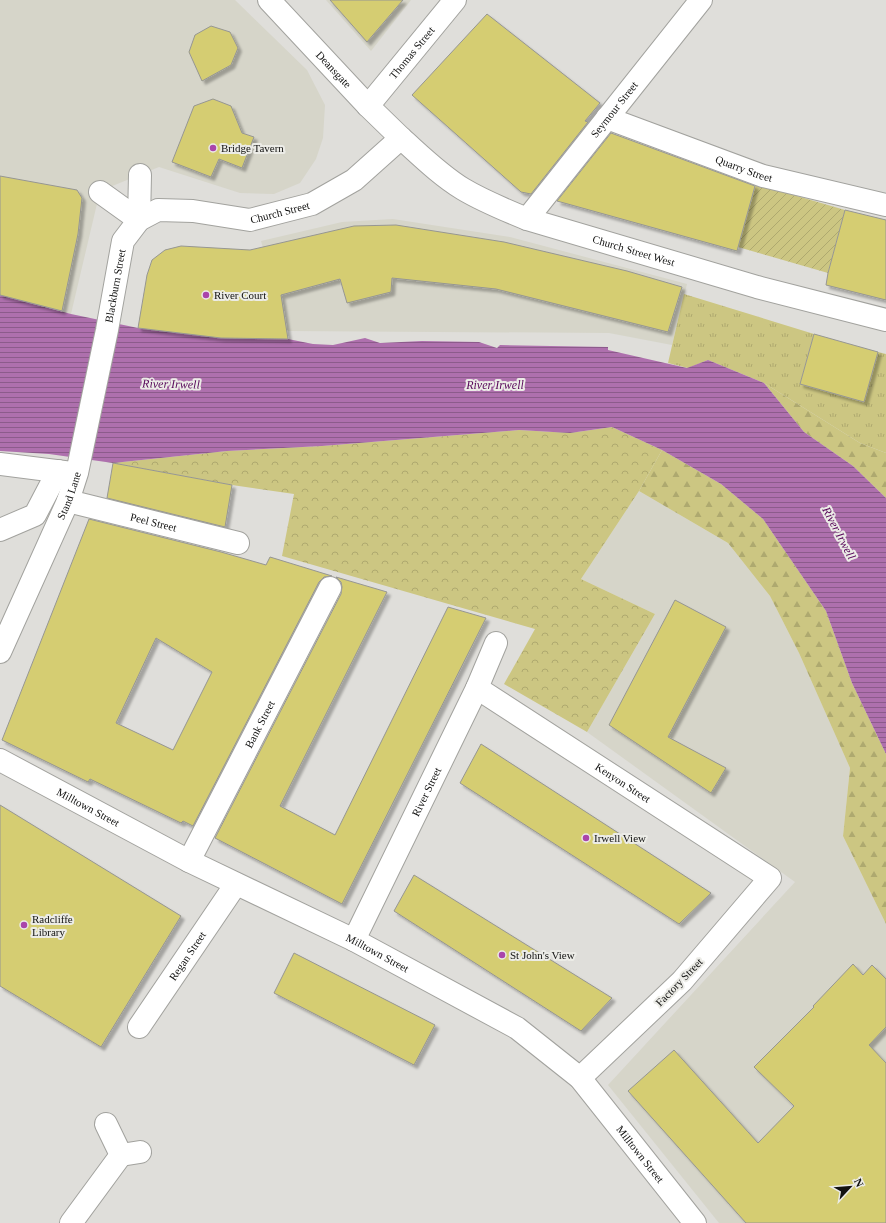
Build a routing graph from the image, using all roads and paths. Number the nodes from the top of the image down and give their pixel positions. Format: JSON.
{"nodes":[{"id":1,"x":269,"y":0,"type":"edge"},
{"id":2,"x":455,"y":0,"type":"edge"},
{"id":3,"x":701,"y":0,"type":"edge"},
{"id":4,"x":368,"y":106,"type":"junction"},
{"id":5,"x":607,"y":118,"type":"junction"},
{"id":6,"x":401,"y":138,"type":"junction"},
{"id":7,"x":140,"y":175,"type":"dead end"},
{"id":8,"x":100,"y":192,"type":"dead end"},
{"id":9,"x":886,"y":205,"type":"edge"},
{"id":10,"x":527,"y":219,"type":"junction"},
{"id":11,"x":139,"y":220,"type":"junction"},
{"id":12,"x":886,"y":320,"type":"edge"},
{"id":13,"x":107,"y":330,"type":"joint"},
{"id":14,"x":0,"y":464,"type":"edge"},
{"id":15,"x":68,"y":472,"type":"junction"},
{"id":16,"x":68,"y":501,"type":"junction"},
{"id":17,"x":0,"y":530,"type":"edge"},
{"id":18,"x":238,"y":542,"type":"dead end"},
{"id":19,"x":330,"y":588,"type":"dead end"},
{"id":20,"x":496,"y":643,"type":"dead end"},
{"id":21,"x":0,"y":652,"type":"edge"},
{"id":22,"x":477,"y":688,"type":"junction"},
{"id":23,"x":0,"y":760,"type":"edge"},
{"id":24,"x":189,"y":861,"type":"junction"},
{"id":25,"x":770,"y":878,"type":"joint"},
{"id":26,"x":236,"y":884,"type":"junction"},
{"id":27,"x":354,"y":940,"type":"junction"},
{"id":28,"x":140,"y":1027,"type":"dead end"},
{"id":29,"x":580,"y":1078,"type":"junction"},
{"id":30,"x":106,"y":1124,"type":"dead end"},
{"id":31,"x":71,"y":1223,"type":"edge"},
{"id":32,"x":695,"y":1223,"type":"edge"}],
"edges":[{"from":1,"to":4,"type":"street","name":"Deansgate"},
{"from":2,"to":4,"type":"street","name":"Thomas Street"},
{"from":3,"to":5,"type":"street","name":"Seymour Street"},
{"from":4,"to":6,"type":"street","name":"Deansgate"},
{"from":5,"to":9,"type":"street","name":"Quarry Street"},
{"from":5,"to":10,"type":"street","name":"Seymour Street"},
{"from":6,"to":10,"type":"street","name":"Church Street West"},
{"from":6,"to":11,"type":"street","name":"Church Street"},
{"from":7,"to":11,"type":"street"},
{"from":8,"to":11,"type":"street"},
{"from":10,"to":12,"type":"street","name":"Church Street West"},
{"from":11,"to":13,"type":"street","name":"Blackburn Street"},
{"from":13,"to":15,"type":"street","name":"Stand Lane"},
{"from":14,"to":15,"type":"street"},
{"from":15,"to":16,"type":"street","name":"Stand Lane"},
{"from":15,"to":17,"type":"street"},
{"from":16,"to":18,"type":"street","name":"Peel Street"},
{"from":16,"to":21,"type":"street","name":"Stand Lane"},
{"from":19,"to":24,"type":"street","name":"Bank Street"},
{"from":20,"to":22,"type":"street","name":"River Street"},
{"from":22,"to":25,"type":"street","name":"Kenyon Street"},
{"from":22,"to":27,"type":"street","name":"River Street"},
{"from":23,"to":24,"type":"street","name":"Milltown Street"},
{"from":24,"to":26,"type":"street","name":"Milltown Street"},
{"from":25,"to":29,"type":"street","name":"Factory Street"},
{"from":26,"to":27,"type":"street","name":"Milltown Street"},
{"from":26,"to":28,"type":"street","name":"Regan Street"},
{"from":27,"to":29,"type":"street","name":"Milltown Street"},
{"from":29,"to":32,"type":"street","name":"Milltown Street"},
{"from":30,"to":31,"type":"street"}]}
